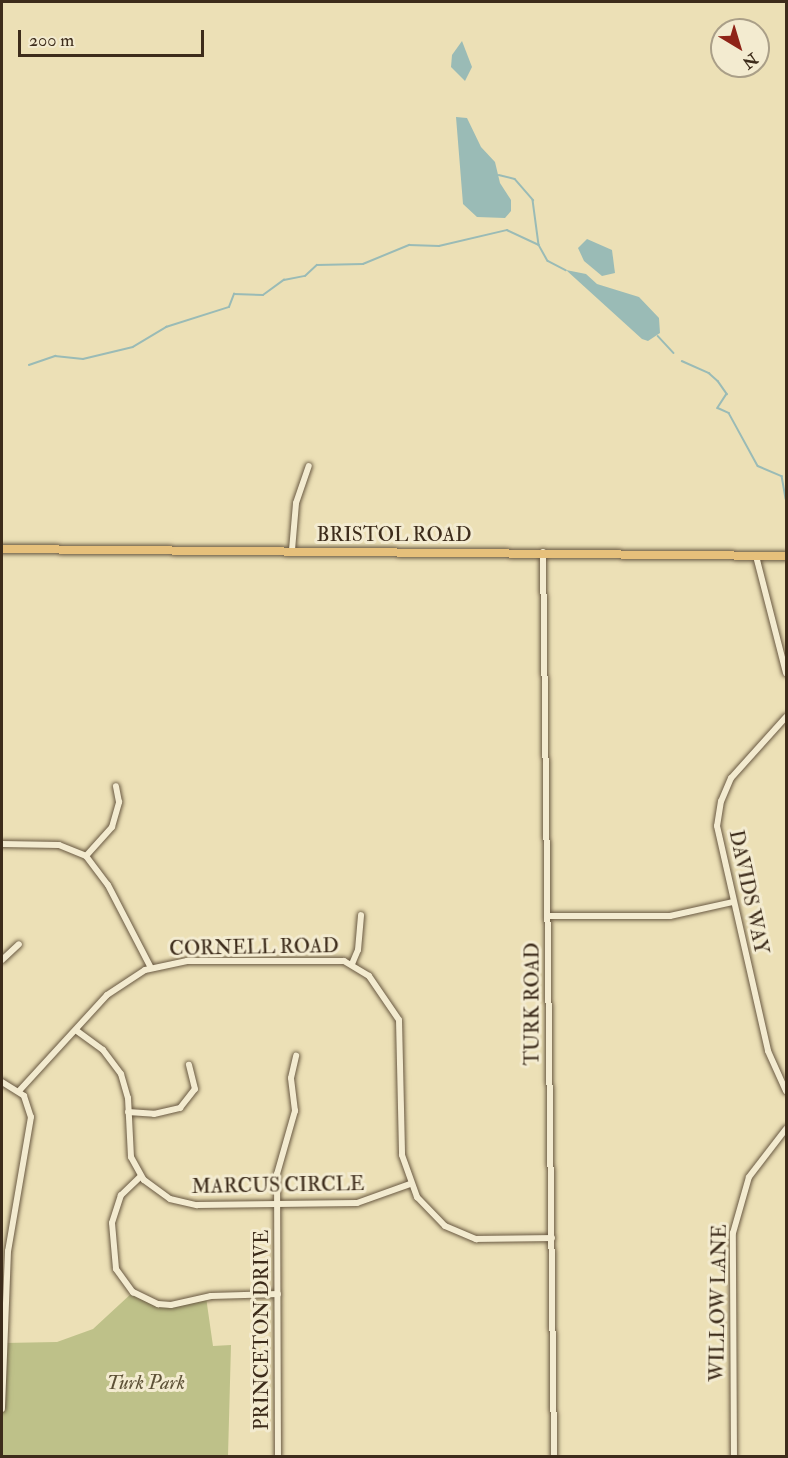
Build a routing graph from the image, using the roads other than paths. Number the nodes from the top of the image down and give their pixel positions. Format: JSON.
{"nodes":[{"id":1,"x":309,"y":466,"type":"dead end"},
{"id":2,"x":2,"y":549,"type":"edge"},
{"id":3,"x":292,"y":550,"type":"junction"},
{"id":4,"x":543,"y":551,"type":"junction"},
{"id":5,"x":756,"y":556,"type":"junction"},
{"id":6,"x":786,"y":556,"type":"edge"},
{"id":7,"x":786,"y":673,"type":"edge"},
{"id":8,"x":786,"y":717,"type":"edge"},
{"id":9,"x":116,"y":786,"type":"dead end"},
{"id":10,"x":2,"y":844,"type":"edge"},
{"id":11,"x":86,"y":856,"type":"junction"},
{"id":12,"x":733,"y":902,"type":"junction"},
{"id":13,"x":360,"y":915,"type":"dead end"},
{"id":14,"x":548,"y":916,"type":"junction"},
{"id":15,"x":19,"y":944,"type":"dead end"},
{"id":16,"x":2,"y":960,"type":"edge"},
{"id":17,"x":352,"y":964,"type":"junction"},
{"id":18,"x":151,"y":968,"type":"junction"},
{"id":19,"x":77,"y":1031,"type":"junction"},
{"id":20,"x":296,"y":1056,"type":"dead end"},
{"id":21,"x":189,"y":1065,"type":"dead end"},
{"id":22,"x":2,"y":1082,"type":"edge"},
{"id":23,"x":19,"y":1091,"type":"junction"},
{"id":24,"x":786,"y":1091,"type":"edge"},
{"id":25,"x":128,"y":1112,"type":"junction"},
{"id":26,"x":786,"y":1129,"type":"edge"},
{"id":27,"x":141,"y":1176,"type":"junction"},
{"id":28,"x":410,"y":1184,"type":"junction"},
{"id":29,"x":278,"y":1204,"type":"junction"},
{"id":30,"x":552,"y":1238,"type":"junction"},
{"id":31,"x":278,"y":1294,"type":"junction"},
{"id":32,"x":2,"y":1409,"type":"edge"},
{"id":33,"x":278,"y":1456,"type":"edge"},
{"id":34,"x":554,"y":1456,"type":"edge"},
{"id":35,"x":734,"y":1456,"type":"edge"}],
"edges":[{"from":1,"to":3,"type":"street"},
{"from":2,"to":3,"type":"main road","name":"BRISTOL ROAD"},
{"from":3,"to":4,"type":"main road","name":"BRISTOL ROAD"},
{"from":4,"to":5,"type":"main road","name":"BRISTOL ROAD"},
{"from":4,"to":14,"type":"street","name":"TURK ROAD"},
{"from":5,"to":6,"type":"main road","name":"BRISTOL ROAD"},
{"from":5,"to":7,"type":"street"},
{"from":8,"to":12,"type":"street","name":"DAVIDS WAY"},
{"from":9,"to":11,"type":"street"},
{"from":10,"to":11,"type":"street"},
{"from":11,"to":18,"type":"street"},
{"from":12,"to":14,"type":"street"},
{"from":12,"to":24,"type":"street","name":"DAVIDS WAY"},
{"from":13,"to":17,"type":"street"},
{"from":14,"to":30,"type":"street","name":"TURK ROAD"},
{"from":15,"to":16,"type":"street"},
{"from":17,"to":18,"type":"street","name":"CORNELL ROAD"},
{"from":17,"to":28,"type":"street","name":"CORNELL ROAD"},
{"from":18,"to":19,"type":"street","name":"CORNELL ROAD"},
{"from":19,"to":23,"type":"street","name":"CORNELL ROAD"},
{"from":19,"to":25,"type":"street"},
{"from":20,"to":29,"type":"street","name":"PRINCETON DRIVE"},
{"from":21,"to":25,"type":"street"},
{"from":22,"to":23,"type":"street"},
{"from":23,"to":32,"type":"street"},
{"from":25,"to":27,"type":"street"},
{"from":26,"to":35,"type":"street","name":"WILLOW LANE"},
{"from":27,"to":29,"type":"street","name":"MARCUS CIRCLE"},
{"from":27,"to":31,"type":"street"},
{"from":28,"to":29,"type":"street","name":"MARCUS CIRCLE"},
{"from":28,"to":30,"type":"street","name":"CORNELL ROAD"},
{"from":29,"to":31,"type":"street","name":"PRINCETON DRIVE"},
{"from":30,"to":34,"type":"street","name":"TURK ROAD"},
{"from":31,"to":33,"type":"street","name":"PRINCETON DRIVE"}]}
